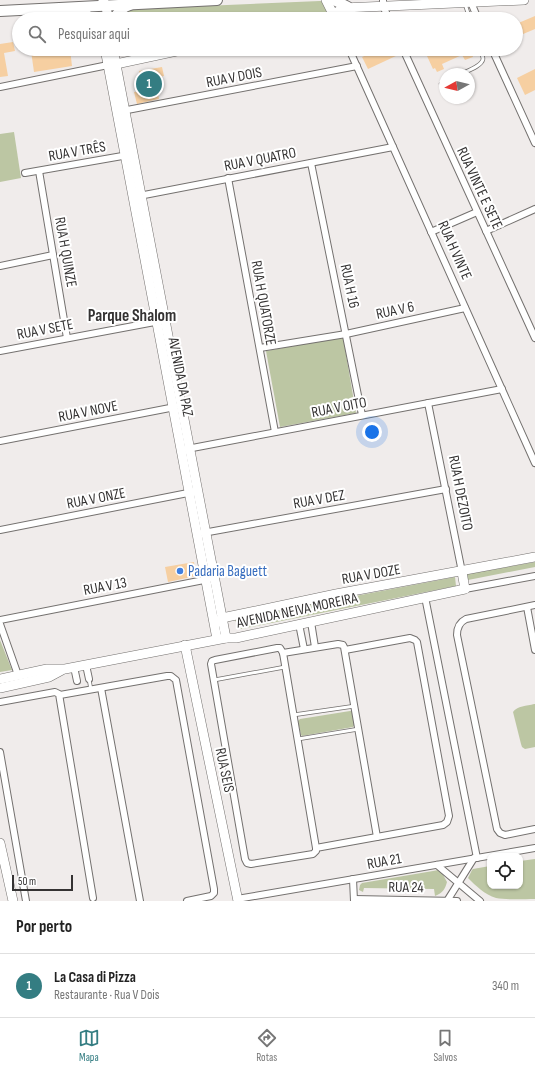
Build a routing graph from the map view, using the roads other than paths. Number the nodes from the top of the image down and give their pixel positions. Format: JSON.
{"nodes":[{"id":1,"x":217,"y":0,"type":"edge"},
{"id":2,"x":326,"y":0,"type":"edge"},
{"id":3,"x":334,"y":0,"type":"edge"},
{"id":4,"x":524,"y":0,"type":"edge"},
{"id":5,"x":468,"y":2,"type":"edge"},
{"id":6,"x":104,"y":3,"type":"edge"},
{"id":7,"x":383,"y":3,"type":"edge"},
{"id":8,"x":132,"y":5,"type":"junction"},
{"id":9,"x":74,"y":8,"type":"junction"},
{"id":10,"x":348,"y":8,"type":"junction"},
{"id":11,"x":0,"y":11,"type":"edge"},
{"id":12,"x":84,"y":12,"type":"edge"},
{"id":13,"x":119,"y":12,"type":"edge"},
{"id":14,"x":331,"y":12,"type":"edge"},
{"id":15,"x":338,"y":12,"type":"edge"},
{"id":16,"x":469,"y":12,"type":"edge"},
{"id":17,"x":474,"y":12,"type":"edge"},
{"id":18,"x":108,"y":56,"type":"edge"},
{"id":19,"x":113,"y":56,"type":"edge"},
{"id":20,"x":151,"y":56,"type":"edge"},
{"id":21,"x":352,"y":56,"type":"edge"},
{"id":22,"x":406,"y":56,"type":"edge"},
{"id":23,"x":482,"y":56,"type":"edge"},
{"id":24,"x":495,"y":56,"type":"edge"},
{"id":25,"x":112,"y":64,"type":"junction"},
{"id":26,"x":357,"y":66,"type":"junction"},
{"id":27,"x":472,"y":68,"type":"edge"},
{"id":28,"x":0,"y":87,"type":"edge"},
{"id":29,"x":121,"y":111,"type":"junction"},
{"id":30,"x":535,"y":143,"type":"edge"},
{"id":31,"x":393,"y":147,"type":"junction"},
{"id":32,"x":129,"y":155,"type":"junction"},
{"id":33,"x":311,"y":162,"type":"junction"},
{"id":34,"x":39,"y":171,"type":"junction"},
{"id":35,"x":25,"y":173,"type":"dead end"},
{"id":36,"x":228,"y":178,"type":"junction"},
{"id":37,"x":137,"y":196,"type":"junction"},
{"id":38,"x":535,"y":209,"type":"edge"},
{"id":39,"x":477,"y":212,"type":"junction"},
{"id":40,"x":486,"y":231,"type":"junction"},
{"id":41,"x":431,"y":232,"type":"junction"},
{"id":42,"x":53,"y":255,"type":"junction"},
{"id":43,"x":0,"y":266,"type":"edge"},
{"id":44,"x":465,"y":308,"type":"junction"},
{"id":45,"x":161,"y":321,"type":"junction"},
{"id":46,"x":346,"y":334,"type":"junction"},
{"id":47,"x":67,"y":338,"type":"junction"},
{"id":48,"x":535,"y":338,"type":"edge"},
{"id":49,"x":260,"y":348,"type":"junction"},
{"id":50,"x":0,"y":351,"type":"edge"},
{"id":51,"x":502,"y":389,"type":"junction"},
{"id":52,"x":428,"y":403,"type":"junction"},
{"id":53,"x":177,"y":406,"type":"junction"},
{"id":54,"x":362,"y":415,"type":"junction"},
{"id":55,"x":275,"y":432,"type":"junction"},
{"id":56,"x":0,"y":442,"type":"edge"},
{"id":57,"x":185,"y":449,"type":"junction"},
{"id":58,"x":535,"y":463,"type":"edge"},
{"id":59,"x":446,"y":489,"type":"junction"},
{"id":60,"x":193,"y":492,"type":"junction"},
{"id":61,"x":0,"y":530,"type":"edge"},
{"id":62,"x":201,"y":534,"type":"junction"},
{"id":63,"x":535,"y":557,"type":"edge"},
{"id":64,"x":462,"y":572,"type":"junction"},
{"id":65,"x":535,"y":576,"type":"edge"},
{"id":66,"x":210,"y":579,"type":"junction"},
{"id":67,"x":466,"y":589,"type":"junction"},
{"id":68,"x":425,"y":598,"type":"junction"},
{"id":69,"x":535,"y":605,"type":"edge"},
{"id":70,"x":526,"y":607,"type":"junction"},
{"id":71,"x":222,"y":618,"type":"junction"},
{"id":72,"x":0,"y":620,"type":"edge"},
{"id":73,"x":311,"y":622,"type":"junction"},
{"id":74,"x":0,"y":624,"type":"edge"},
{"id":75,"x":299,"y":624,"type":"junction"},
{"id":76,"x":214,"y":625,"type":"junction"},
{"id":77,"x":221,"y":638,"type":"junction"},
{"id":78,"x":185,"y":646,"type":"junction"},
{"id":79,"x":315,"y":647,"type":"junction"},
{"id":80,"x":304,"y":649,"type":"junction"},
{"id":81,"x":345,"y":650,"type":"junction"},
{"id":82,"x":535,"y":650,"type":"edge"},
{"id":83,"x":283,"y":652,"type":"junction"},
{"id":84,"x":86,"y":665,"type":"junction"},
{"id":85,"x":285,"y":667,"type":"junction"},
{"id":86,"x":70,"y":668,"type":"junction"},
{"id":87,"x":18,"y":675,"type":"junction"},
{"id":88,"x":0,"y":679,"type":"edge"},
{"id":89,"x":89,"y":679,"type":"joint"},
{"id":90,"x":213,"y":680,"type":"junction"},
{"id":91,"x":77,"y":681,"type":"joint"},
{"id":92,"x":0,"y":688,"type":"edge"},
{"id":93,"x":101,"y":688,"type":"junction"},
{"id":94,"x":91,"y":690,"type":"junction"},
{"id":95,"x":79,"y":692,"type":"junction"},
{"id":96,"x":60,"y":696,"type":"junction"},
{"id":97,"x":0,"y":702,"type":"edge"},
{"id":98,"x":355,"y":706,"type":"junction"},
{"id":99,"x":293,"y":715,"type":"junction"},
{"id":100,"x":359,"y":729,"type":"junction"},
{"id":101,"x":298,"y":739,"type":"junction"},
{"id":102,"x":0,"y":752,"type":"edge"},
{"id":103,"x":535,"y":829,"type":"edge"},
{"id":104,"x":377,"y":837,"type":"junction"},
{"id":105,"x":0,"y":843,"type":"edge"},
{"id":106,"x":316,"y":848,"type":"junction"},
{"id":107,"x":535,"y":848,"type":"edge"},
{"id":108,"x":476,"y":858,"type":"junction"},
{"id":109,"x":437,"y":865,"type":"junction"},
{"id":110,"x":353,"y":879,"type":"junction"},
{"id":111,"x":458,"y":883,"type":"junction"},
{"id":112,"x":93,"y":898,"type":"dead end"},
{"id":113,"x":238,"y":900,"type":"edge"},
{"id":114,"x":354,"y":900,"type":"edge"},
{"id":115,"x":13,"y":901,"type":"edge"},
{"id":116,"x":26,"y":901,"type":"edge"},
{"id":117,"x":140,"y":901,"type":"edge"},
{"id":118,"x":187,"y":901,"type":"edge"},
{"id":119,"x":447,"y":901,"type":"edge"},
{"id":120,"x":457,"y":901,"type":"edge"},
{"id":121,"x":480,"y":901,"type":"edge"}],
"edges":[{"from":1,"to":8,"type":"main road"},
{"from":2,"to":14,"type":"street"},
{"from":3,"to":10,"type":"main road"},
{"from":4,"to":5,"type":"street"},
{"from":5,"to":7,"type":"street"},
{"from":5,"to":16,"type":"lane"},
{"from":5,"to":17,"type":"street"},
{"from":6,"to":8,"type":"main road"},
{"from":6,"to":9,"type":"main road"},
{"from":7,"to":10,"type":"street"},
{"from":8,"to":13,"type":"main road"},
{"from":9,"to":11,"type":"main road"},
{"from":9,"to":12,"type":"street"},
{"from":10,"to":15,"type":"street"},
{"from":18,"to":25,"type":"street","name":"AVENIDA DA PAZ"},
{"from":19,"to":25,"type":"street","name":"AVENIDA DA PAZ"},
{"from":20,"to":25,"type":"street"},
{"from":21,"to":26,"type":"street","name":"RUA H VINTE"},
{"from":22,"to":39,"type":"street","name":"RUA VINTE E SETE"},
{"from":23,"to":27,"type":"lane"},
{"from":24,"to":30,"type":"street"},
{"from":25,"to":28,"type":"street"},
{"from":25,"to":29,"type":"street","name":"AVENIDA DA PAZ"},
{"from":26,"to":29,"type":"street","name":"RUA V DOIS"},
{"from":26,"to":31,"type":"street","name":"RUA H VINTE"},
{"from":29,"to":32,"type":"street","name":"AVENIDA DA PAZ"},
{"from":31,"to":33,"type":"street","name":"RUA V QUATRO"},
{"from":31,"to":41,"type":"street","name":"RUA H VINTE"},
{"from":32,"to":34,"type":"street","name":"RUA V TRÊS"},
{"from":32,"to":37,"type":"street","name":"AVENIDA DA PAZ"},
{"from":33,"to":36,"type":"street","name":"RUA V QUATRO"},
{"from":33,"to":46,"type":"street","name":"RUA H 16"},
{"from":34,"to":35,"type":"street","name":"RUA V TRÊS"},
{"from":34,"to":42,"type":"street","name":"RUA H QUINZE"},
{"from":36,"to":37,"type":"street","name":"RUA V QUATRO"},
{"from":36,"to":49,"type":"street","name":"RUA H QUATORZE"},
{"from":37,"to":45,"type":"street","name":"AVENIDA DA PAZ"},
{"from":38,"to":40,"type":"street"},
{"from":39,"to":40,"type":"street","name":"RUA VINTE E SETE"},
{"from":39,"to":41,"type":"street"},
{"from":40,"to":48,"type":"street","name":"RUA VINTE E SETE"},
{"from":41,"to":44,"type":"street","name":"RUA H VINTE"},
{"from":42,"to":43,"type":"street"},
{"from":42,"to":47,"type":"street","name":"RUA H QUINZE"},
{"from":44,"to":46,"type":"street","name":"RUA V 6"},
{"from":44,"to":51,"type":"street","name":"RUA H VINTE"},
{"from":45,"to":47,"type":"street","name":"RUA V SETE"},
{"from":45,"to":53,"type":"street","name":"AVENIDA DA PAZ"},
{"from":46,"to":49,"type":"street","name":"RUA V 6"},
{"from":46,"to":54,"type":"street","name":"RUA H 16"},
{"from":47,"to":50,"type":"street","name":"RUA V SETE"},
{"from":49,"to":55,"type":"street","name":"RUA H QUATORZE"},
{"from":51,"to":52,"type":"street","name":"RUA V OITO"},
{"from":51,"to":58,"type":"street","name":"RUA H VINTE"},
{"from":52,"to":54,"type":"street","name":"RUA V OITO"},
{"from":52,"to":59,"type":"street","name":"RUA H DEZOITO"},
{"from":53,"to":56,"type":"street","name":"RUA V NOVE"},
{"from":53,"to":57,"type":"street","name":"AVENIDA DA PAZ"},
{"from":54,"to":55,"type":"street","name":"RUA V OITO"},
{"from":55,"to":57,"type":"street","name":"RUA V OITO"},
{"from":57,"to":60,"type":"street","name":"AVENIDA DA PAZ"},
{"from":59,"to":62,"type":"street","name":"RUA V DEZ"},
{"from":59,"to":64,"type":"street","name":"RUA H DEZOITO"},
{"from":60,"to":61,"type":"street","name":"RUA V ONZE"},
{"from":60,"to":62,"type":"street","name":"AVENIDA DA PAZ"},
{"from":62,"to":66,"type":"street","name":"AVENIDA DA PAZ"},
{"from":63,"to":64,"type":"street","name":"RUA V DOZE"},
{"from":64,"to":67,"type":"street","name":"RUA H DEZOITO"},
{"from":64,"to":71,"type":"street","name":"RUA V DOZE"},
{"from":65,"to":67,"type":"street","name":"AVENIDA NEIVA MOREIRA"},
{"from":66,"to":71,"type":"street","name":"AVENIDA DA PAZ"},
{"from":66,"to":72,"type":"street","name":"RUA V 13"},
{"from":66,"to":76,"type":"street","name":"AVENIDA DA PAZ"},
{"from":67,"to":68,"type":"street","name":"AVENIDA NEIVA MOREIRA"},
{"from":68,"to":73,"type":"street","name":"AVENIDA NEIVA MOREIRA"},
{"from":68,"to":108,"type":"street"},
{"from":69,"to":70,"type":"street"},
{"from":70,"to":82,"type":"street"},
{"from":70,"to":103,"type":"street"},
{"from":71,"to":76,"type":"street","name":"RUA V DOZE"},
{"from":71,"to":77,"type":"street","name":"AVENIDA DA PAZ"},
{"from":73,"to":75,"type":"street","name":"AVENIDA NEIVA MOREIRA"},
{"from":73,"to":79,"type":"street"},
{"from":74,"to":87,"type":"street"},
{"from":75,"to":77,"type":"street","name":"AVENIDA NEIVA MOREIRA"},
{"from":75,"to":80,"type":"street"},
{"from":76,"to":77,"type":"street","name":"AVENIDA DA PAZ"},
{"from":77,"to":78,"type":"street","name":"AVENIDA NEIVA MOREIRA"},
{"from":78,"to":84,"type":"street","name":"AVENIDA NEIVA MOREIRA"},
{"from":78,"to":113,"type":"street","name":"RUA SEIS"},
{"from":79,"to":80,"type":"street"},
{"from":79,"to":81,"type":"street"},
{"from":80,"to":83,"type":"street"},
{"from":81,"to":98,"type":"street"},
{"from":81,"to":104,"type":"street"},
{"from":83,"to":85,"type":"street"},
{"from":83,"to":90,"type":"street"},
{"from":84,"to":86,"type":"street","name":"AVENIDA NEIVA MOREIRA"},
{"from":84,"to":89,"type":"street"},
{"from":85,"to":90,"type":"lane"},
{"from":85,"to":99,"type":"street"},
{"from":86,"to":87,"type":"street","name":"AVENIDA NEIVA MOREIRA"},
{"from":86,"to":91,"type":"street"},
{"from":86,"to":92,"type":"street","name":"AVENIDA NEIVA MOREIRA"},
{"from":87,"to":88,"type":"street","name":"AVENIDA NEIVA MOREIRA"},
{"from":89,"to":94,"type":"lane"},
{"from":90,"to":106,"type":"street"},
{"from":91,"to":95,"type":"lane"},
{"from":93,"to":94,"type":"street"},
{"from":93,"to":117,"type":"street"},
{"from":93,"to":118,"type":"street"},
{"from":94,"to":95,"type":"street"},
{"from":95,"to":96,"type":"street"},
{"from":96,"to":97,"type":"street"},
{"from":96,"to":112,"type":"street"},
{"from":98,"to":99,"type":"lane"},
{"from":98,"to":100,"type":"street"},
{"from":99,"to":101,"type":"street"},
{"from":100,"to":101,"type":"lane"},
{"from":100,"to":104,"type":"street"},
{"from":101,"to":106,"type":"street"},
{"from":102,"to":116,"type":"street"},
{"from":104,"to":106,"type":"street"},
{"from":105,"to":115,"type":"street"},
{"from":107,"to":108,"type":"street","name":"RUA 21"},
{"from":108,"to":109,"type":"street","name":"RUA 21"},
{"from":108,"to":111,"type":"street"},
{"from":109,"to":110,"type":"street","name":"RUA 21"},
{"from":109,"to":111,"type":"street"},
{"from":110,"to":113,"type":"street","name":"RUA 21"},
{"from":110,"to":114,"type":"street"},
{"from":111,"to":119,"type":"street"},
{"from":111,"to":121,"type":"street"},
{"from":114,"to":119,"type":"street","name":"RUA 24"},
{"from":119,"to":120,"type":"street","name":"RUA 24"}]}
